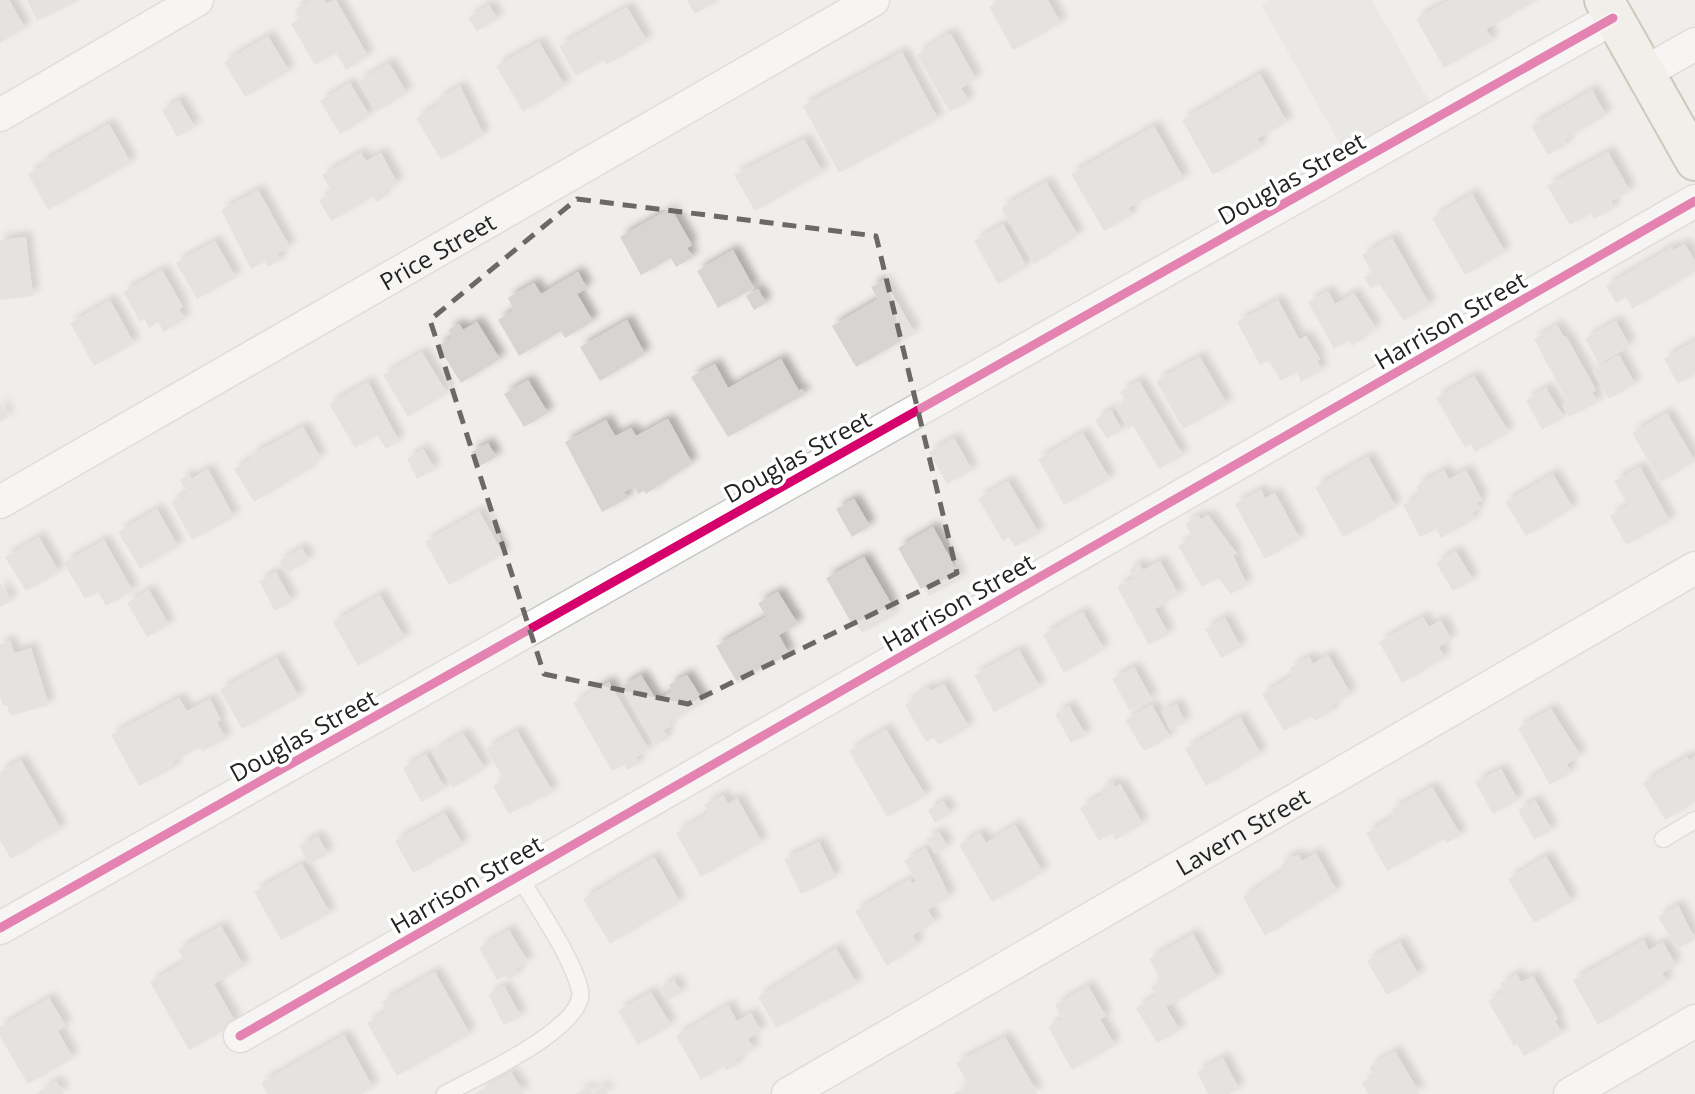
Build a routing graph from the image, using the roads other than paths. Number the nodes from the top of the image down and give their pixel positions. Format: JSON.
{"nodes":[{"id":1,"x":197,"y":0,"type":"edge"},
{"id":2,"x":873,"y":0,"type":"edge"},
{"id":3,"x":1609,"y":9,"type":"edge"},
{"id":4,"x":1695,"y":44,"type":"edge"},
{"id":5,"x":1644,"y":73,"type":"junction"},
{"id":6,"x":0,"y":115,"type":"edge"},
{"id":7,"x":1695,"y":161,"type":"edge"},
{"id":8,"x":1695,"y":201,"type":"edge"},
{"id":9,"x":0,"y":502,"type":"edge"},
{"id":10,"x":1695,"y":568,"type":"edge"},
{"id":11,"x":1695,"y":820,"type":"edge"},
{"id":12,"x":1664,"y":839,"type":"dead end"},
{"id":13,"x":519,"y":876,"type":"junction"},
{"id":14,"x":0,"y":928,"type":"edge"},
{"id":15,"x":1695,"y":1021,"type":"edge"},
{"id":16,"x":240,"y":1035,"type":"dead end"},
{"id":17,"x":445,"y":1094,"type":"edge"},
{"id":18,"x":788,"y":1094,"type":"edge"},
{"id":19,"x":1570,"y":1094,"type":"edge"}],
"edges":[{"from":1,"to":6,"type":"street"},
{"from":2,"to":9,"type":"street","name":"Price Street"},
{"from":3,"to":5,"type":"main road"},
{"from":3,"to":14,"type":"street","name":"Douglas Street"},
{"from":4,"to":5,"type":"street"},
{"from":5,"to":7,"type":"main road"},
{"from":8,"to":13,"type":"street","name":"Harrison Street"},
{"from":10,"to":18,"type":"street","name":"Lavern Street"},
{"from":11,"to":12,"type":"lane"},
{"from":13,"to":16,"type":"street","name":"Harrison Street"},
{"from":13,"to":17,"type":"lane","name":"Harrison Street"},
{"from":15,"to":19,"type":"street"}]}
